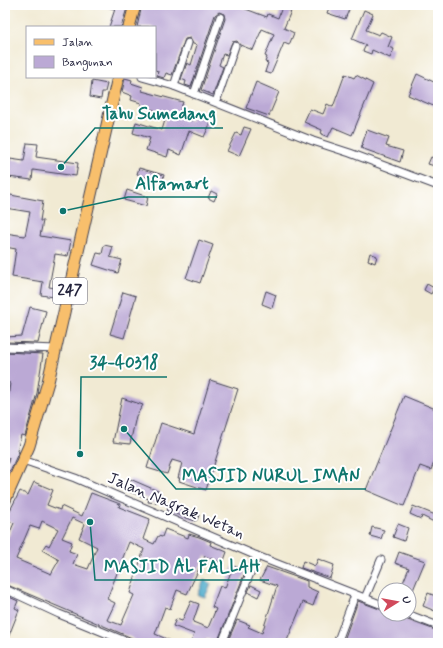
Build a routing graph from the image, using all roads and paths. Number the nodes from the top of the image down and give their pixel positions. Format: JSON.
{"nodes":[{"id":1,"x":135,"y":5,"type":"edge"},
{"id":2,"x":220,"y":17,"type":"dead end"},
{"id":3,"x":129,"y":26,"type":"edge"},
{"id":4,"x":188,"y":43,"type":"dead end"},
{"id":5,"x":235,"y":46,"type":"dead end"},
{"id":6,"x":118,"y":78,"type":"edge"},
{"id":7,"x":146,"y":78,"type":"edge"},
{"id":8,"x":174,"y":86,"type":"junction"},
{"id":9,"x":194,"y":94,"type":"junction"},
{"id":10,"x":216,"y":102,"type":"junction"},
{"id":11,"x":438,"y":186,"type":"edge"},
{"id":12,"x":5,"y":347,"type":"edge"},
{"id":13,"x":56,"y":349,"type":"junction"},
{"id":14,"x":23,"y":460,"type":"junction"},
{"id":15,"x":5,"y":500,"type":"edge"},
{"id":16,"x":257,"y":556,"type":"junction"},
{"id":17,"x":381,"y":560,"type":"dead end"},
{"id":18,"x":5,"y":589,"type":"edge"},
{"id":19,"x":355,"y":595,"type":"junction"},
{"id":20,"x":365,"y":598,"type":"junction"},
{"id":21,"x":377,"y":603,"type":"edge"},
{"id":22,"x":417,"y":618,"type":"edge"},
{"id":23,"x":438,"y":626,"type":"edge"},
{"id":24,"x":130,"y":643,"type":"edge"},
{"id":25,"x":222,"y":643,"type":"edge"},
{"id":26,"x":337,"y":643,"type":"edge"}],
"edges":[{"from":1,"to":3,"type":"main road"},
{"from":2,"to":9,"type":"street"},
{"from":4,"to":8,"type":"street"},
{"from":5,"to":10,"type":"street"},
{"from":6,"to":13,"type":"main road","number":"247"},
{"from":7,"to":8,"type":"street"},
{"from":8,"to":9,"type":"street"},
{"from":9,"to":10,"type":"street"},
{"from":10,"to":11,"type":"street"},
{"from":12,"to":13,"type":"street"},
{"from":13,"to":14,"type":"main road","number":"247"},
{"from":14,"to":15,"type":"main road","number":"247"},
{"from":14,"to":16,"type":"street","name":"Jalan Nagrak Wetan"},
{"from":16,"to":19,"type":"street","name":"Jalan Nagrak Wetan"},
{"from":16,"to":25,"type":"street"},
{"from":17,"to":20,"type":"street"},
{"from":18,"to":24,"type":"street"},
{"from":19,"to":20,"type":"street","name":"Jalan Nagrak Wetan"},
{"from":19,"to":26,"type":"street"},
{"from":20,"to":21,"type":"street","name":"Jalan Nagrak Wetan"},
{"from":22,"to":23,"type":"street"}]}
